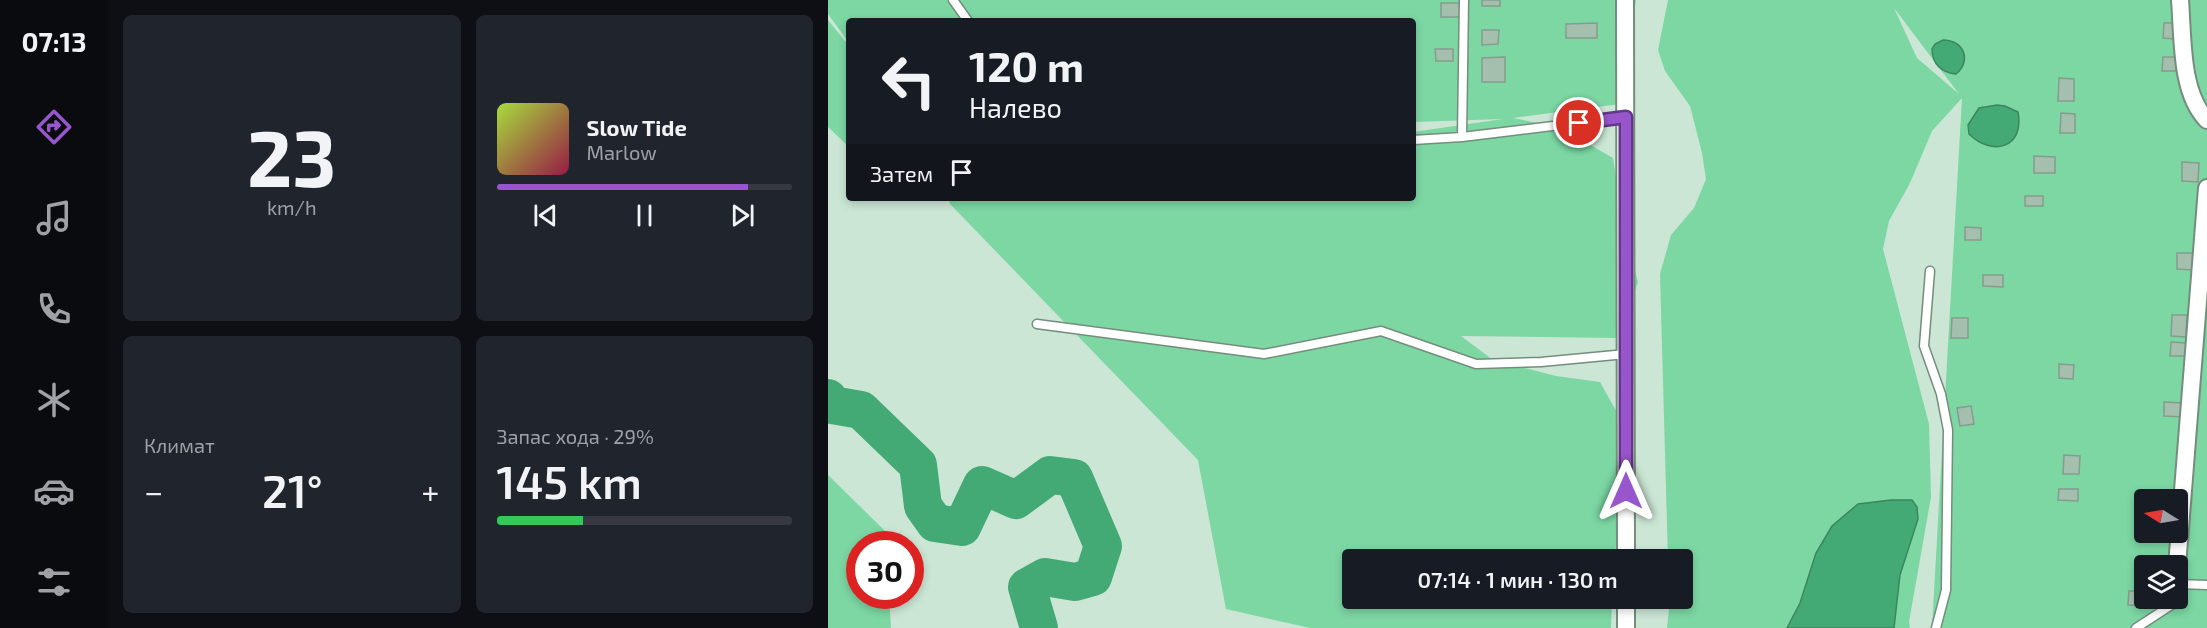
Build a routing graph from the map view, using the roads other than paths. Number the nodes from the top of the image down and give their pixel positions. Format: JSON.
{"nodes":[{"id":1,"x":953,"y":0,"type":"edge"},
{"id":2,"x":1464,"y":0,"type":"edge"},
{"id":3,"x":1625,"y":0,"type":"edge"},
{"id":4,"x":2180,"y":0,"type":"edge"},
{"id":5,"x":966,"y":18,"type":"edge"},
{"id":6,"x":1626,"y":117,"type":"junction"},
{"id":7,"x":2207,"y":120,"type":"edge"},
{"id":8,"x":1461,"y":137,"type":"junction"},
{"id":9,"x":1416,"y":140,"type":"edge"},
{"id":10,"x":2207,"y":188,"type":"edge"},
{"id":11,"x":1930,"y":271,"type":"dead end"},
{"id":12,"x":1037,"y":324,"type":"dead end"},
{"id":13,"x":1626,"y":354,"type":"junction"},
{"id":14,"x":1626,"y":549,"type":"edge"},
{"id":15,"x":2178,"y":555,"type":"edge"},
{"id":16,"x":2188,"y":584,"type":"edge"},
{"id":17,"x":2207,"y":585,"type":"edge"},
{"id":18,"x":1626,"y":609,"type":"edge"},
{"id":19,"x":2165,"y":609,"type":"edge"},
{"id":20,"x":1626,"y":628,"type":"edge"},
{"id":21,"x":1936,"y":628,"type":"edge"},
{"id":22,"x":2136,"y":628,"type":"edge"}],
"edges":[{"from":1,"to":5,"type":"lane"},
{"from":2,"to":8,"type":"lane"},
{"from":3,"to":6,"type":"street"},
{"from":4,"to":7,"type":"street"},
{"from":6,"to":8,"type":"lane"},
{"from":6,"to":13,"type":"street"},
{"from":8,"to":9,"type":"lane"},
{"from":10,"to":15,"type":"street"},
{"from":11,"to":21,"type":"lane"},
{"from":12,"to":13,"type":"lane"},
{"from":13,"to":14,"type":"street"},
{"from":16,"to":17,"type":"lane"},
{"from":18,"to":20,"type":"street"},
{"from":19,"to":22,"type":"lane"}]}
